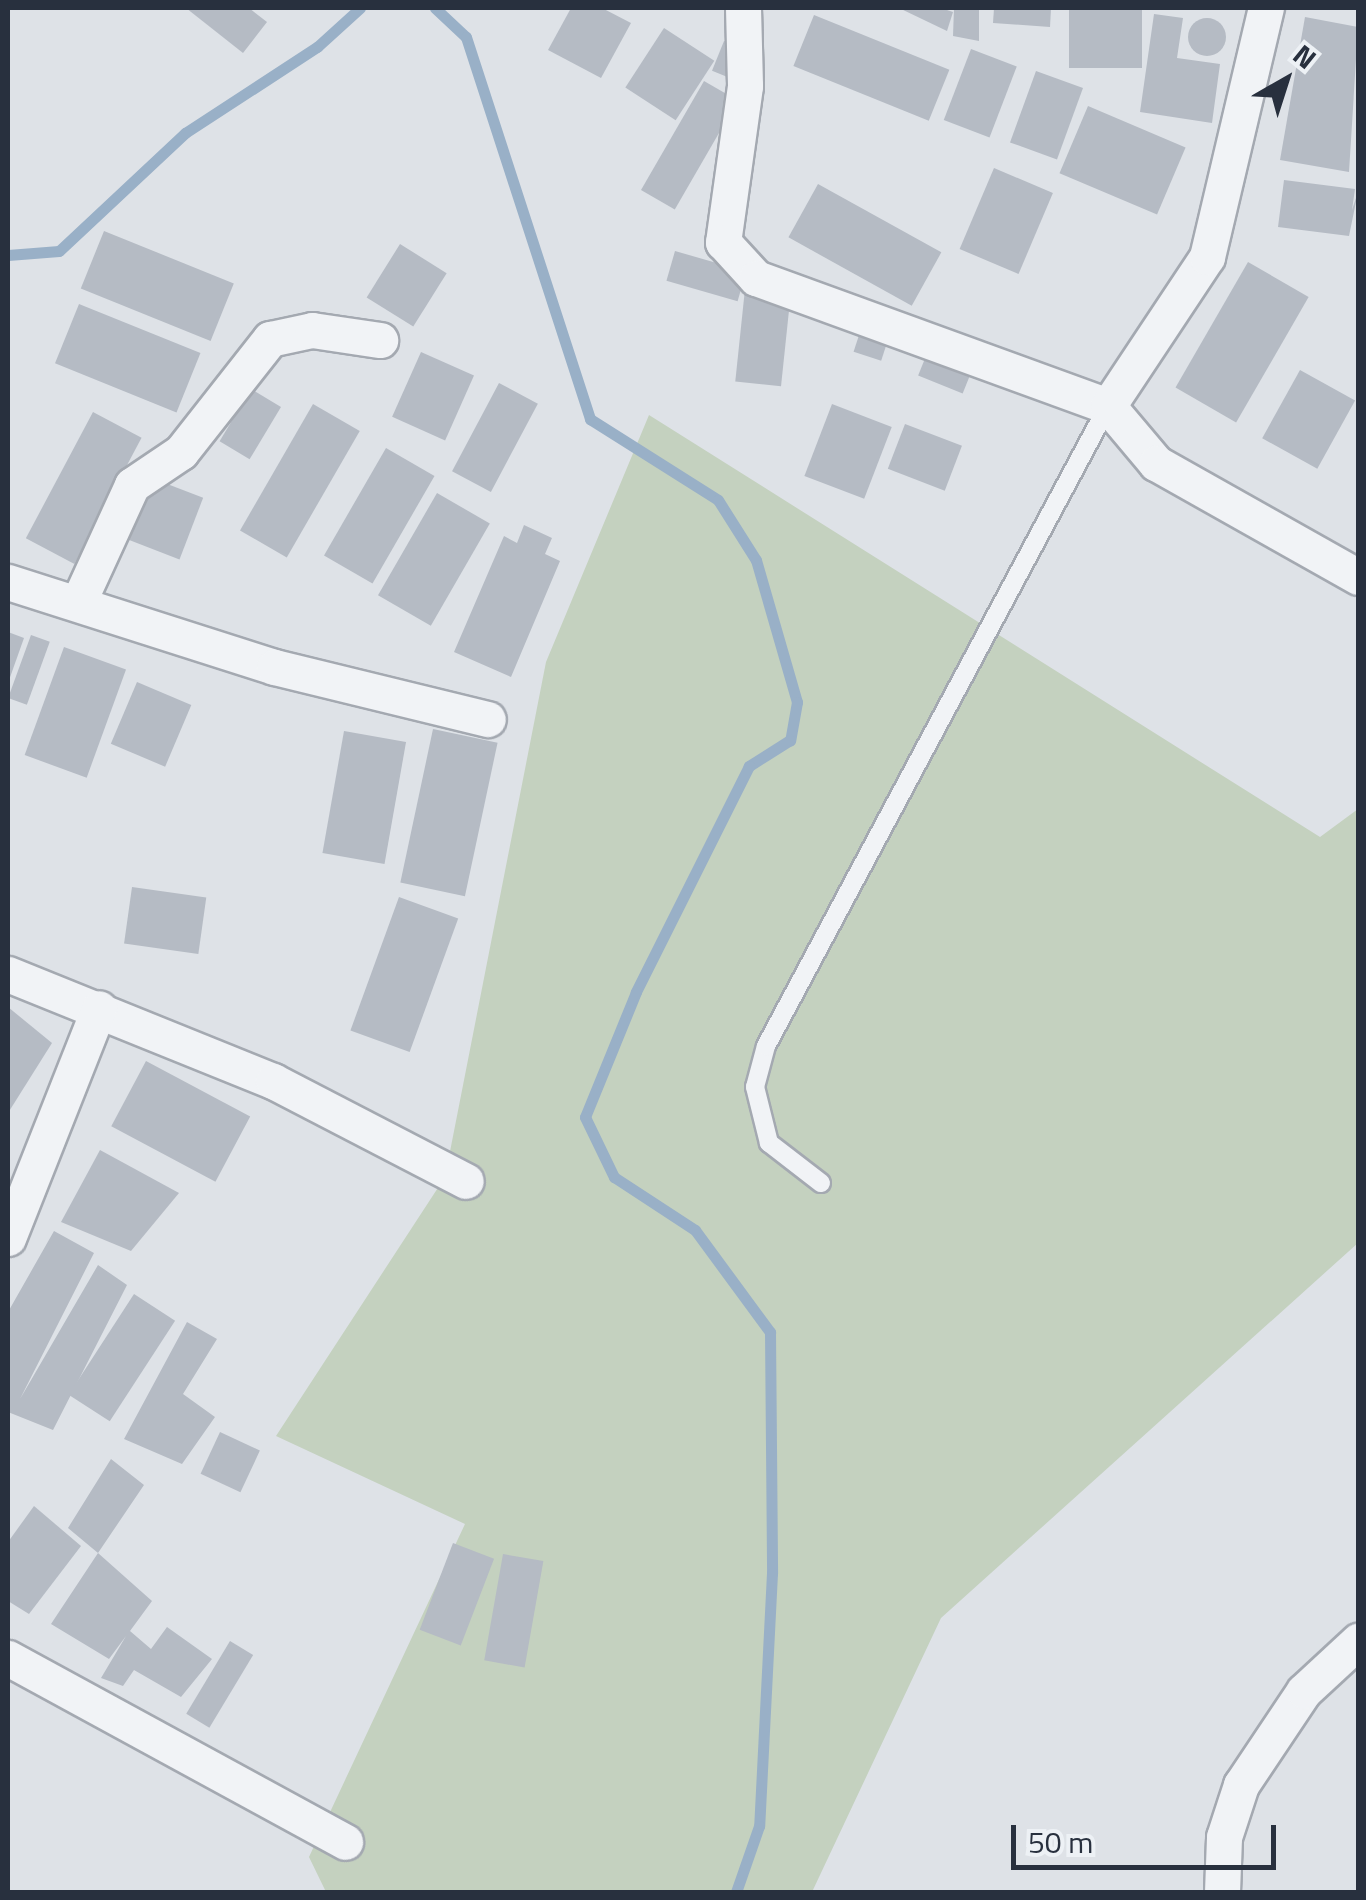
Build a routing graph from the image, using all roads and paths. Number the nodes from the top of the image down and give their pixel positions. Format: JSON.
{"nodes":[{"id":1,"x":743,"y":8,"type":"edge"},
{"id":2,"x":1266,"y":8,"type":"edge"},
{"id":3,"x":380,"y":340,"type":"dead end"},
{"id":4,"x":1108,"y":406,"type":"junction"},
{"id":5,"x":1358,"y":577,"type":"edge"},
{"id":6,"x":8,"y":582,"type":"edge"},
{"id":7,"x":78,"y":603,"type":"junction"},
{"id":8,"x":488,"y":719,"type":"dead end"},
{"id":9,"x":8,"y":974,"type":"edge"},
{"id":10,"x":100,"y":1008,"type":"junction"},
{"id":11,"x":466,"y":1181,"type":"dead end"},
{"id":12,"x":822,"y":1183,"type":"dead end"},
{"id":13,"x":8,"y":1238,"type":"edge"},
{"id":14,"x":1358,"y":1641,"type":"edge"},
{"id":15,"x":8,"y":1658,"type":"edge"},
{"id":16,"x":345,"y":1842,"type":"dead end"},
{"id":17,"x":1222,"y":1892,"type":"edge"}],
"edges":[{"from":1,"to":4,"type":"street"},
{"from":2,"to":4,"type":"street"},
{"from":3,"to":7,"type":"street"},
{"from":4,"to":5,"type":"street"},
{"from":4,"to":12,"type":"lane"},
{"from":6,"to":7,"type":"street"},
{"from":7,"to":8,"type":"street"},
{"from":9,"to":10,"type":"street"},
{"from":10,"to":11,"type":"street"},
{"from":10,"to":13,"type":"street"},
{"from":14,"to":17,"type":"street"},
{"from":15,"to":16,"type":"street"}]}
